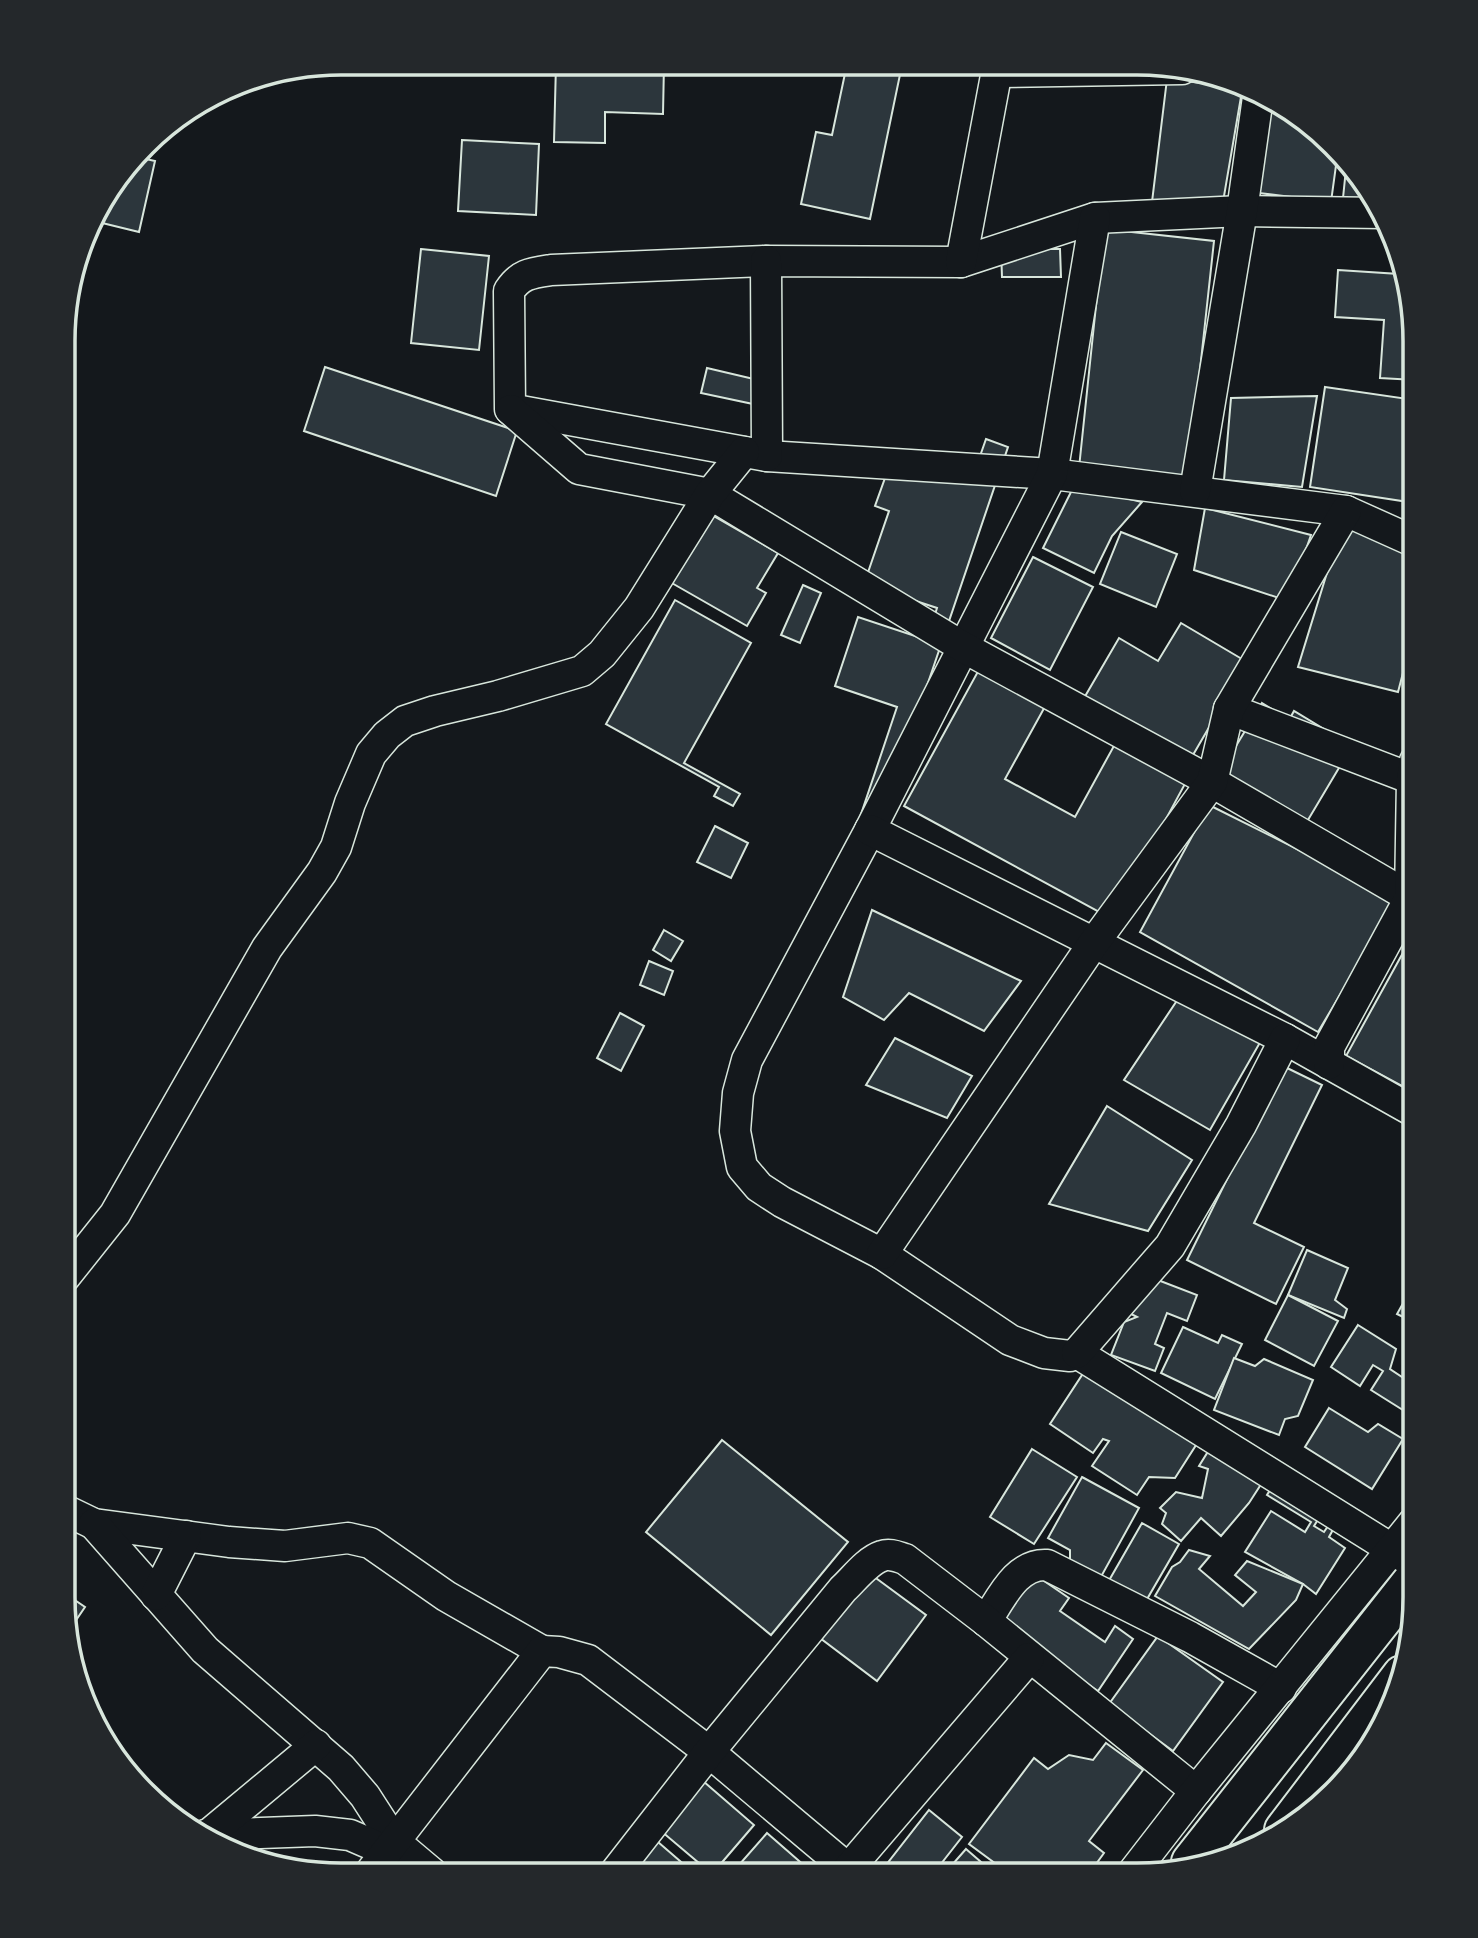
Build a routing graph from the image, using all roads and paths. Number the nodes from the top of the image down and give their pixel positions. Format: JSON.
{"nodes":[{"id":1,"x":996,"y":75,"type":"edge"},
{"id":2,"x":1257,"y":104,"type":"edge"},
{"id":3,"x":1242,"y":211,"type":"junction"},
{"id":4,"x":1369,"y":212,"type":"edge"},
{"id":5,"x":1095,"y":218,"type":"junction"},
{"id":6,"x":766,"y":261,"type":"junction"},
{"id":7,"x":961,"y":262,"type":"junction"},
{"id":8,"x":510,"y":409,"type":"junction"},
{"id":9,"x":756,"y":454,"type":"junction"},
{"id":10,"x":1052,"y":474,"type":"junction"},
{"id":11,"x":1195,"y":491,"type":"junction"},
{"id":12,"x":710,"y":494,"type":"junction"},
{"id":13,"x":1346,"y":511,"type":"junction"},
{"id":14,"x":1403,"y":537,"type":"edge"},
{"id":15,"x":963,"y":646,"type":"junction"},
{"id":16,"x":1229,"y":709,"type":"junction"},
{"id":17,"x":1403,"y":769,"type":"edge"},
{"id":18,"x":1212,"y":782,"type":"junction"},
{"id":19,"x":870,"y":830,"type":"junction"},
{"id":20,"x":1403,"y":894,"type":"edge"},
{"id":21,"x":1403,"y":915,"type":"edge"},
{"id":22,"x":1093,"y":944,"type":"junction"},
{"id":23,"x":1285,"y":1039,"type":"junction"},
{"id":24,"x":1329,"y":1064,"type":"junction"},
{"id":25,"x":1403,"y":1105,"type":"edge"},
{"id":26,"x":882,"y":1254,"type":"junction"},
{"id":27,"x":75,"y":1264,"type":"edge"},
{"id":28,"x":1077,"y":1353,"type":"junction"},
{"id":29,"x":75,"y":1515,"type":"edge"},
{"id":30,"x":94,"y":1524,"type":"junction"},
{"id":31,"x":186,"y":1536,"type":"junction"},
{"id":32,"x":1403,"y":1561,"type":"edge"},
{"id":33,"x":1403,"y":1569,"type":"edge"},
{"id":34,"x":1403,"y":1571,"type":"edge"},
{"id":35,"x":156,"y":1595,"type":"junction"},
{"id":36,"x":986,"y":1621,"type":"junction"},
{"id":37,"x":542,"y":1651,"type":"junction"},
{"id":38,"x":1029,"y":1658,"type":"junction"},
{"id":39,"x":1281,"y":1688,"type":"junction"},
{"id":40,"x":1382,"y":1702,"type":"edge"},
{"id":41,"x":316,"y":1745,"type":"junction"},
{"id":42,"x":709,"y":1752,"type":"junction"},
{"id":43,"x":1196,"y":1791,"type":"junction"},
{"id":44,"x":1304,"y":1804,"type":"edge"},
{"id":45,"x":213,"y":1830,"type":"edge"},
{"id":46,"x":222,"y":1834,"type":"edge"},
{"id":47,"x":383,"y":1855,"type":"edge"},
{"id":48,"x":1195,"y":1857,"type":"edge"},
{"id":49,"x":405,"y":1863,"type":"edge"},
{"id":50,"x":623,"y":1863,"type":"edge"},
{"id":51,"x":837,"y":1863,"type":"edge"},
{"id":52,"x":857,"y":1863,"type":"edge"},
{"id":53,"x":1140,"y":1863,"type":"edge"}],
"edges":[{"from":1,"to":7,"type":"street"},
{"from":2,"to":3,"type":"street"},
{"from":3,"to":4,"type":"street"},
{"from":3,"to":5,"type":"street"},
{"from":3,"to":11,"type":"street"},
{"from":5,"to":7,"type":"street"},
{"from":5,"to":10,"type":"street"},
{"from":6,"to":7,"type":"street"},
{"from":6,"to":8,"type":"street"},
{"from":6,"to":9,"type":"street"},
{"from":8,"to":9,"type":"street"},
{"from":8,"to":12,"type":"street"},
{"from":9,"to":10,"type":"street"},
{"from":9,"to":12,"type":"street"},
{"from":10,"to":11,"type":"street"},
{"from":10,"to":15,"type":"street"},
{"from":11,"to":13,"type":"street"},
{"from":12,"to":15,"type":"street"},
{"from":12,"to":27,"type":"street"},
{"from":13,"to":14,"type":"street"},
{"from":13,"to":16,"type":"street"},
{"from":15,"to":18,"type":"street"},
{"from":15,"to":19,"type":"street"},
{"from":16,"to":17,"type":"street"},
{"from":16,"to":18,"type":"street"},
{"from":18,"to":20,"type":"street"},
{"from":18,"to":22,"type":"street"},
{"from":19,"to":22,"type":"street"},
{"from":19,"to":26,"type":"street"},
{"from":21,"to":24,"type":"street"},
{"from":22,"to":23,"type":"street"},
{"from":22,"to":26,"type":"street"},
{"from":23,"to":24,"type":"street"},
{"from":23,"to":28,"type":"street"},
{"from":24,"to":25,"type":"street"},
{"from":26,"to":28,"type":"street"},
{"from":28,"to":32,"type":"street"},
{"from":29,"to":30,"type":"street"},
{"from":30,"to":31,"type":"street"},
{"from":30,"to":35,"type":"street"},
{"from":31,"to":35,"type":"street"},
{"from":31,"to":37,"type":"street"},
{"from":33,"to":39,"type":"street"},
{"from":34,"to":48,"type":"main road"},
{"from":35,"to":41,"type":"street"},
{"from":36,"to":38,"type":"street"},
{"from":36,"to":39,"type":"street"},
{"from":36,"to":42,"type":"street"},
{"from":37,"to":42,"type":"street"},
{"from":37,"to":47,"type":"street"},
{"from":38,"to":43,"type":"street"},
{"from":38,"to":52,"type":"street"},
{"from":39,"to":43,"type":"street"},
{"from":40,"to":44,"type":"main road"},
{"from":41,"to":45,"type":"street"},
{"from":41,"to":47,"type":"street"},
{"from":42,"to":50,"type":"street"},
{"from":42,"to":51,"type":"street"},
{"from":43,"to":53,"type":"street"},
{"from":46,"to":47,"type":"street"},
{"from":47,"to":49,"type":"street"}]}
